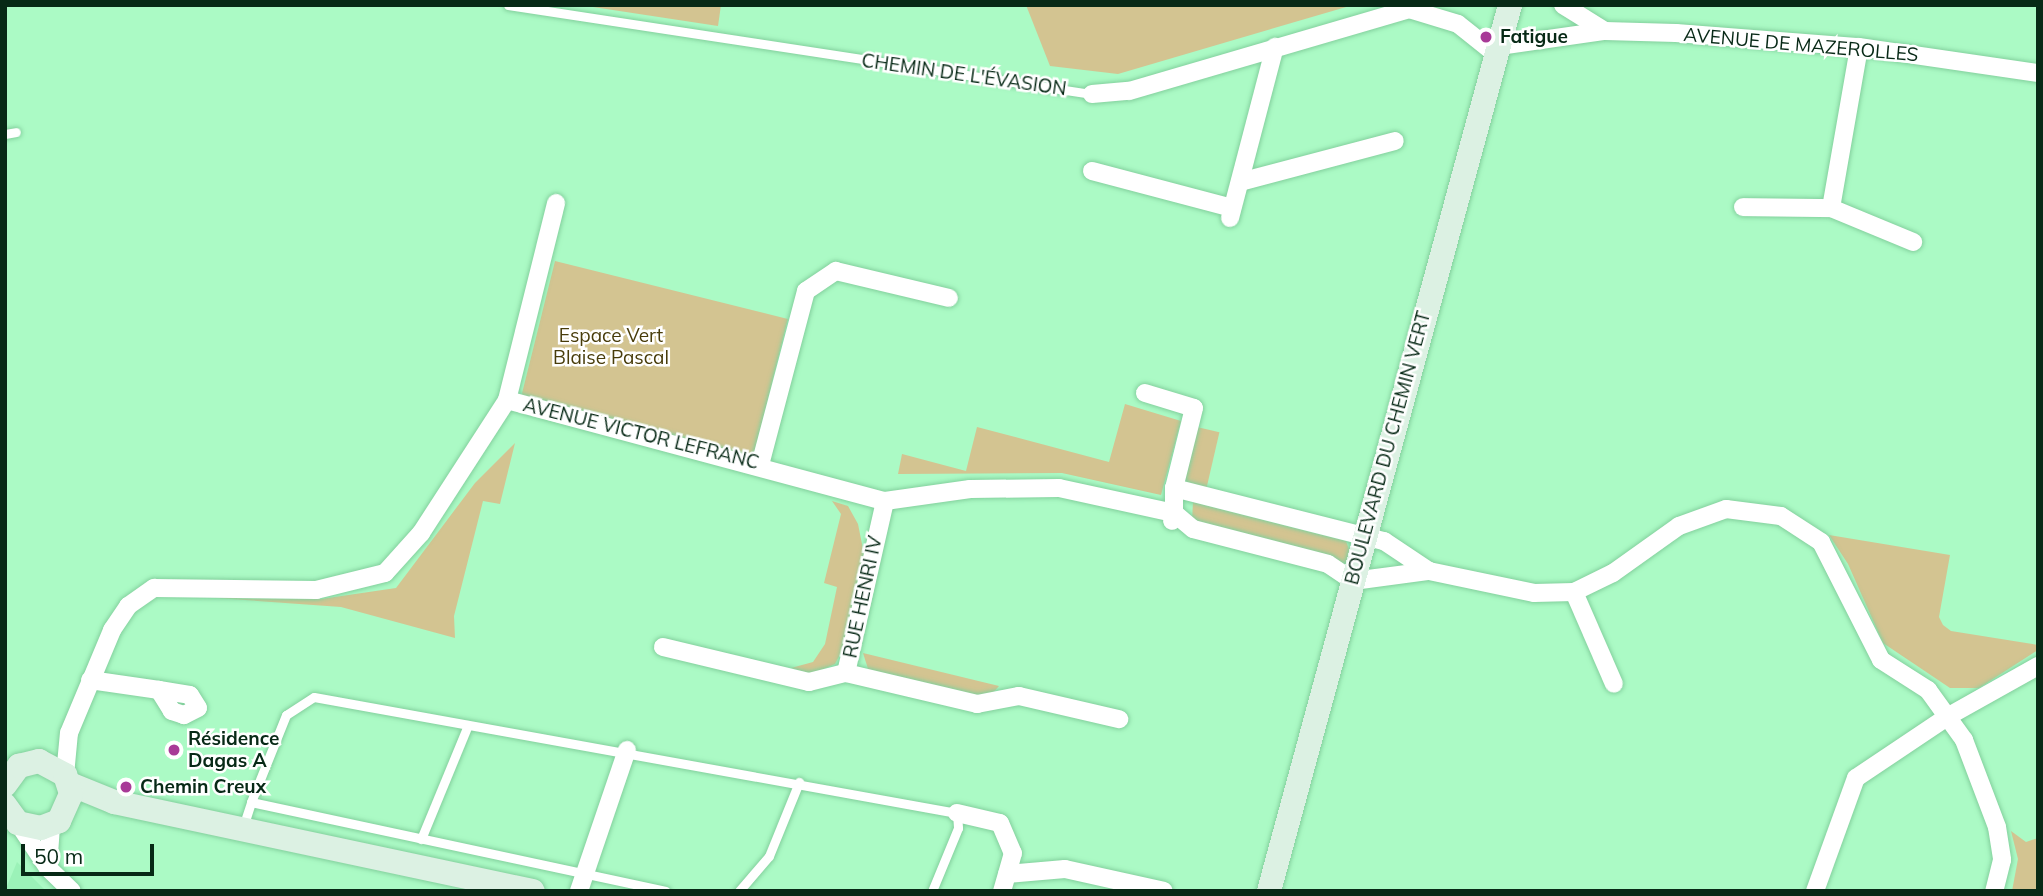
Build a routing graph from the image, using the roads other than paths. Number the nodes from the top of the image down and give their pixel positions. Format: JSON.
{"nodes":[{"id":1,"x":508,"y":5,"type":"edge"},
{"id":2,"x":1510,"y":5,"type":"edge"},
{"id":3,"x":1563,"y":5,"type":"edge"},
{"id":4,"x":1418,"y":7,"type":"edge"},
{"id":5,"x":1605,"y":31,"type":"junction"},
{"id":6,"x":1275,"y":47,"type":"junction"},
{"id":7,"x":1859,"y":47,"type":"junction"},
{"id":8,"x":1498,"y":50,"type":"junction"},
{"id":9,"x":2038,"y":73,"type":"edge"},
{"id":10,"x":1092,"y":94,"type":"joint"},
{"id":11,"x":16,"y":132,"type":"dead end"},
{"id":12,"x":5,"y":134,"type":"edge"},
{"id":13,"x":1395,"y":141,"type":"dead end"},
{"id":14,"x":1092,"y":171,"type":"dead end"},
{"id":15,"x":1240,"y":182,"type":"junction"},
{"id":16,"x":556,"y":203,"type":"dead end"},
{"id":17,"x":1743,"y":207,"type":"dead end"},
{"id":18,"x":1831,"y":208,"type":"junction"},
{"id":19,"x":1913,"y":242,"type":"dead end"},
{"id":20,"x":949,"y":298,"type":"dead end"},
{"id":21,"x":1145,"y":393,"type":"dead end"},
{"id":22,"x":507,"y":400,"type":"junction"},
{"id":23,"x":760,"y":465,"type":"junction"},
{"id":24,"x":1174,"y":488,"type":"junction"},
{"id":25,"x":884,"y":501,"type":"junction"},
{"id":26,"x":1173,"y":517,"type":"junction"},
{"id":27,"x":1364,"y":538,"type":"junction"},
{"id":28,"x":1429,"y":571,"type":"junction"},
{"id":29,"x":1353,"y":581,"type":"junction"},
{"id":30,"x":1574,"y":592,"type":"junction"},
{"id":31,"x":663,"y":647,"type":"dead end"},
{"id":32,"x":2038,"y":667,"type":"edge"},
{"id":33,"x":846,"y":673,"type":"junction"},
{"id":34,"x":90,"y":680,"type":"junction"},
{"id":35,"x":1614,"y":684,"type":"dead end"},
{"id":36,"x":159,"y":690,"type":"dead end"},
{"id":37,"x":1947,"y":717,"type":"junction"},
{"id":38,"x":1119,"y":719,"type":"dead end"},
{"id":39,"x":468,"y":725,"type":"junction"},
{"id":40,"x":69,"y":733,"type":"junction"},
{"id":41,"x":627,"y":750,"type":"junction"},
{"id":42,"x":39,"y":761,"type":"junction"},
{"id":43,"x":7,"y":777,"type":"edge"},
{"id":44,"x":799,"y":782,"type":"junction"},
{"id":45,"x":68,"y":788,"type":"junction"},
{"id":46,"x":251,"y":802,"type":"junction"},
{"id":47,"x":957,"y":813,"type":"junction"},
{"id":48,"x":12,"y":814,"type":"edge"},
{"id":49,"x":51,"y":826,"type":"junction"},
{"id":50,"x":242,"y":830,"type":"junction"},
{"id":51,"x":421,"y":839,"type":"junction"},
{"id":52,"x":48,"y":868,"type":"junction"},
{"id":53,"x":581,"y":882,"type":"edge"},
{"id":54,"x":1004,"y":882,"type":"edge"},
{"id":55,"x":72,"y":891,"type":"edge"},
{"id":56,"x":533,"y":891,"type":"edge"},
{"id":57,"x":666,"y":891,"type":"edge"},
{"id":58,"x":739,"y":891,"type":"edge"},
{"id":59,"x":932,"y":891,"type":"edge"},
{"id":60,"x":1164,"y":891,"type":"edge"},
{"id":61,"x":1269,"y":891,"type":"edge"},
{"id":62,"x":1815,"y":891,"type":"edge"},
{"id":63,"x":1994,"y":891,"type":"edge"}],
"edges":[{"from":1,"to":10,"type":"lane","name":"CHEMIN DE L'ÉVASION"},
{"from":2,"to":8,"type":"street","name":"BOULEVARD DU CHEMIN VERT"},
{"from":3,"to":5,"type":"street","name":"AVENUE DE MAZEROLLES"},
{"from":4,"to":6,"type":"street","name":"CHEMIN DE L'ÉVASION"},
{"from":4,"to":8,"type":"street","name":"CHEMIN DE L'ÉVASION"},
{"from":5,"to":7,"type":"street","name":"AVENUE DE MAZEROLLES"},
{"from":5,"to":8,"type":"street","name":"AVENUE DE MAZEROLLES"},
{"from":6,"to":10,"type":"street","name":"CHEMIN DE L'ÉVASION"},
{"from":6,"to":15,"type":"street"},
{"from":7,"to":9,"type":"street","name":"AVENUE DE MAZEROLLES"},
{"from":7,"to":18,"type":"street"},
{"from":8,"to":27,"type":"street","name":"BOULEVARD DU CHEMIN VERT"},
{"from":11,"to":12,"type":"lane"},
{"from":13,"to":15,"type":"street"},
{"from":14,"to":15,"type":"street"},
{"from":16,"to":22,"type":"street"},
{"from":17,"to":18,"type":"street"},
{"from":18,"to":19,"type":"street"},
{"from":20,"to":23,"type":"street"},
{"from":21,"to":24,"type":"street"},
{"from":22,"to":23,"type":"street","name":"AVENUE VICTOR LEFRANC"},
{"from":22,"to":34,"type":"street","name":"AVENUE VICTOR LEFRANC"},
{"from":23,"to":25,"type":"street","name":"AVENUE VICTOR LEFRANC"},
{"from":24,"to":26,"type":"street"},
{"from":24,"to":27,"type":"street"},
{"from":25,"to":26,"type":"street","name":"AVENUE VICTOR LEFRANC"},
{"from":25,"to":33,"type":"street","name":"RUE HENRI IV"},
{"from":26,"to":29,"type":"street","name":"AVENUE VICTOR LEFRANC"},
{"from":27,"to":28,"type":"street"},
{"from":27,"to":29,"type":"street","name":"BOULEVARD DU CHEMIN VERT"},
{"from":28,"to":29,"type":"street"},
{"from":28,"to":30,"type":"street"},
{"from":29,"to":61,"type":"street","name":"BOULEVARD DU CHEMIN VERT"},
{"from":30,"to":35,"type":"street"},
{"from":30,"to":37,"type":"street"},
{"from":31,"to":33,"type":"street","name":"RUE HENRI IV"},
{"from":32,"to":37,"type":"street"},
{"from":33,"to":38,"type":"street"},
{"from":34,"to":36,"type":"street"},
{"from":34,"to":40,"type":"street","name":"AVENUE VICTOR LEFRANC"},
{"from":37,"to":62,"type":"street"},
{"from":37,"to":63,"type":"street"},
{"from":39,"to":41,"type":"lane"},
{"from":39,"to":46,"type":"lane"},
{"from":39,"to":51,"type":"lane"},
{"from":40,"to":42,"type":"street","name":"AVENUE VICTOR LEFRANC"},
{"from":40,"to":45,"type":"street","name":"AVENUE VICTOR LEFRANC"},
{"from":41,"to":44,"type":"lane"},
{"from":41,"to":53,"type":"street"},
{"from":42,"to":43,"type":"street"},
{"from":42,"to":45,"type":"street"},
{"from":44,"to":47,"type":"lane"},
{"from":44,"to":58,"type":"lane"},
{"from":45,"to":49,"type":"street"},
{"from":45,"to":50,"type":"street"},
{"from":46,"to":50,"type":"lane"},
{"from":46,"to":51,"type":"lane"},
{"from":47,"to":54,"type":"street"},
{"from":47,"to":59,"type":"lane"},
{"from":48,"to":49,"type":"street"},
{"from":48,"to":52,"type":"street"},
{"from":49,"to":52,"type":"street"},
{"from":50,"to":56,"type":"street"},
{"from":51,"to":53,"type":"lane"},
{"from":52,"to":55,"type":"street"},
{"from":53,"to":57,"type":"lane"},
{"from":54,"to":60,"type":"street"}]}
